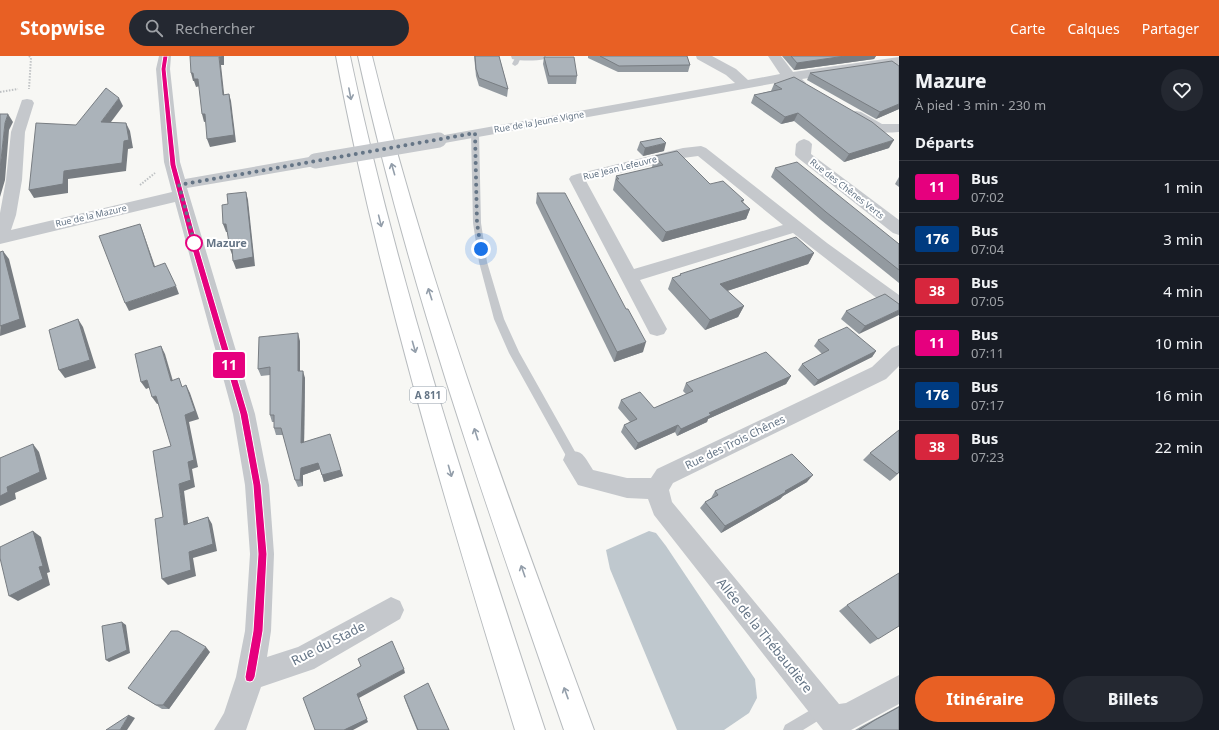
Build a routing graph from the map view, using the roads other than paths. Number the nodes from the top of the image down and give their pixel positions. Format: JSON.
{"nodes":[{"id":1,"x":165,"y":56,"type":"edge"},
{"id":2,"x":343,"y":56,"type":"edge"},
{"id":3,"x":365,"y":56,"type":"edge"},
{"id":4,"x":540,"y":56,"type":"edge"},
{"id":5,"x":702,"y":56,"type":"edge"},
{"id":6,"x":774,"y":56,"type":"edge"},
{"id":7,"x":517,"y":59,"type":"edge"},
{"id":8,"x":899,"y":61,"type":"edge"},
{"id":9,"x":789,"y":77,"type":"junction"},
{"id":10,"x":745,"y":85,"type":"junction"},
{"id":11,"x":808,"y":88,"type":"edge"},
{"id":12,"x":27,"y":103,"type":"road end"},
{"id":13,"x":847,"y":110,"type":"edge"},
{"id":14,"x":899,"y":128,"type":"edge"},
{"id":15,"x":475,"y":133,"type":"junction"},
{"id":16,"x":804,"y":144,"type":"dead end"},
{"id":17,"x":17,"y":147,"type":"junction"},
{"id":18,"x":0,"y":149,"type":"edge"},
{"id":19,"x":180,"y":190,"type":"junction"},
{"id":20,"x":795,"y":227,"type":"junction"},
{"id":21,"x":899,"y":229,"type":"edge"},
{"id":22,"x":0,"y":238,"type":"edge"},
{"id":23,"x":629,"y":277,"type":"junction"},
{"id":24,"x":899,"y":306,"type":"edge"},
{"id":25,"x":657,"y":329,"type":"dead end"},
{"id":26,"x":899,"y":353,"type":"edge"},
{"id":27,"x":574,"y":460,"type":"joint"},
{"id":28,"x":656,"y":490,"type":"junction"},
{"id":29,"x":391,"y":610,"type":"dead end"},
{"id":30,"x":250,"y":677,"type":"junction"},
{"id":31,"x":899,"y":689,"type":"edge"},
{"id":32,"x":824,"y":708,"type":"junction"},
{"id":33,"x":229,"y":730,"type":"edge"},
{"id":34,"x":530,"y":730,"type":"edge"},
{"id":35,"x":579,"y":730,"type":"edge"},
{"id":36,"x":790,"y":730,"type":"edge"}],
"edges":[{"from":1,"to":19,"type":"street"},
{"from":2,"to":34,"type":"highway","number":"A 811","one_way":true},
{"from":35,"to":3,"type":"highway","number":"A 811","one_way":true},
{"from":4,"to":7,"type":"street"},
{"from":5,"to":10,"type":"street"},
{"from":6,"to":9,"type":"street"},
{"from":8,"to":9,"type":"street","name":"Rue de la Jeune Vigne"},
{"from":9,"to":10,"type":"street","name":"Rue de la Jeune Vigne"},
{"from":9,"to":11,"type":"street"},
{"from":10,"to":15,"type":"street","name":"Rue de la Jeune Vigne"},
{"from":12,"to":17,"type":"street"},
{"from":13,"to":14,"type":"street"},
{"from":15,"to":19,"type":"street","name":"Rue de la Jeune Vigne","bridge":true},
{"from":15,"to":27,"type":"lane"},
{"from":16,"to":21,"type":"street","name":"Rue des Chênes Verts"},
{"from":17,"to":18,"type":"street"},
{"from":17,"to":22,"type":"street"},
{"from":19,"to":22,"type":"street","name":"Rue de la Mazure"},
{"from":19,"to":30,"type":"street"},
{"from":20,"to":23,"type":"street"},
{"from":20,"to":23,"type":"street","name":"Rue Jean Lefeuvre"},
{"from":20,"to":24,"type":"street","name":"Rue Jean Lefeuvre"},
{"from":23,"to":25,"type":"street","name":"Rue Jean Lefeuvre"},
{"from":26,"to":28,"type":"street","name":"Rue des Trois Chênes"},
{"from":27,"to":28,"type":"street"},
{"from":28,"to":32,"type":"street","name":"Allée de la Thébaudière"},
{"from":29,"to":30,"type":"street","name":"Rue du Stade"},
{"from":30,"to":33,"type":"street"},
{"from":31,"to":32,"type":"street","name":"Allée de la Thébaudière"},
{"from":32,"to":36,"type":"lane"}]}
